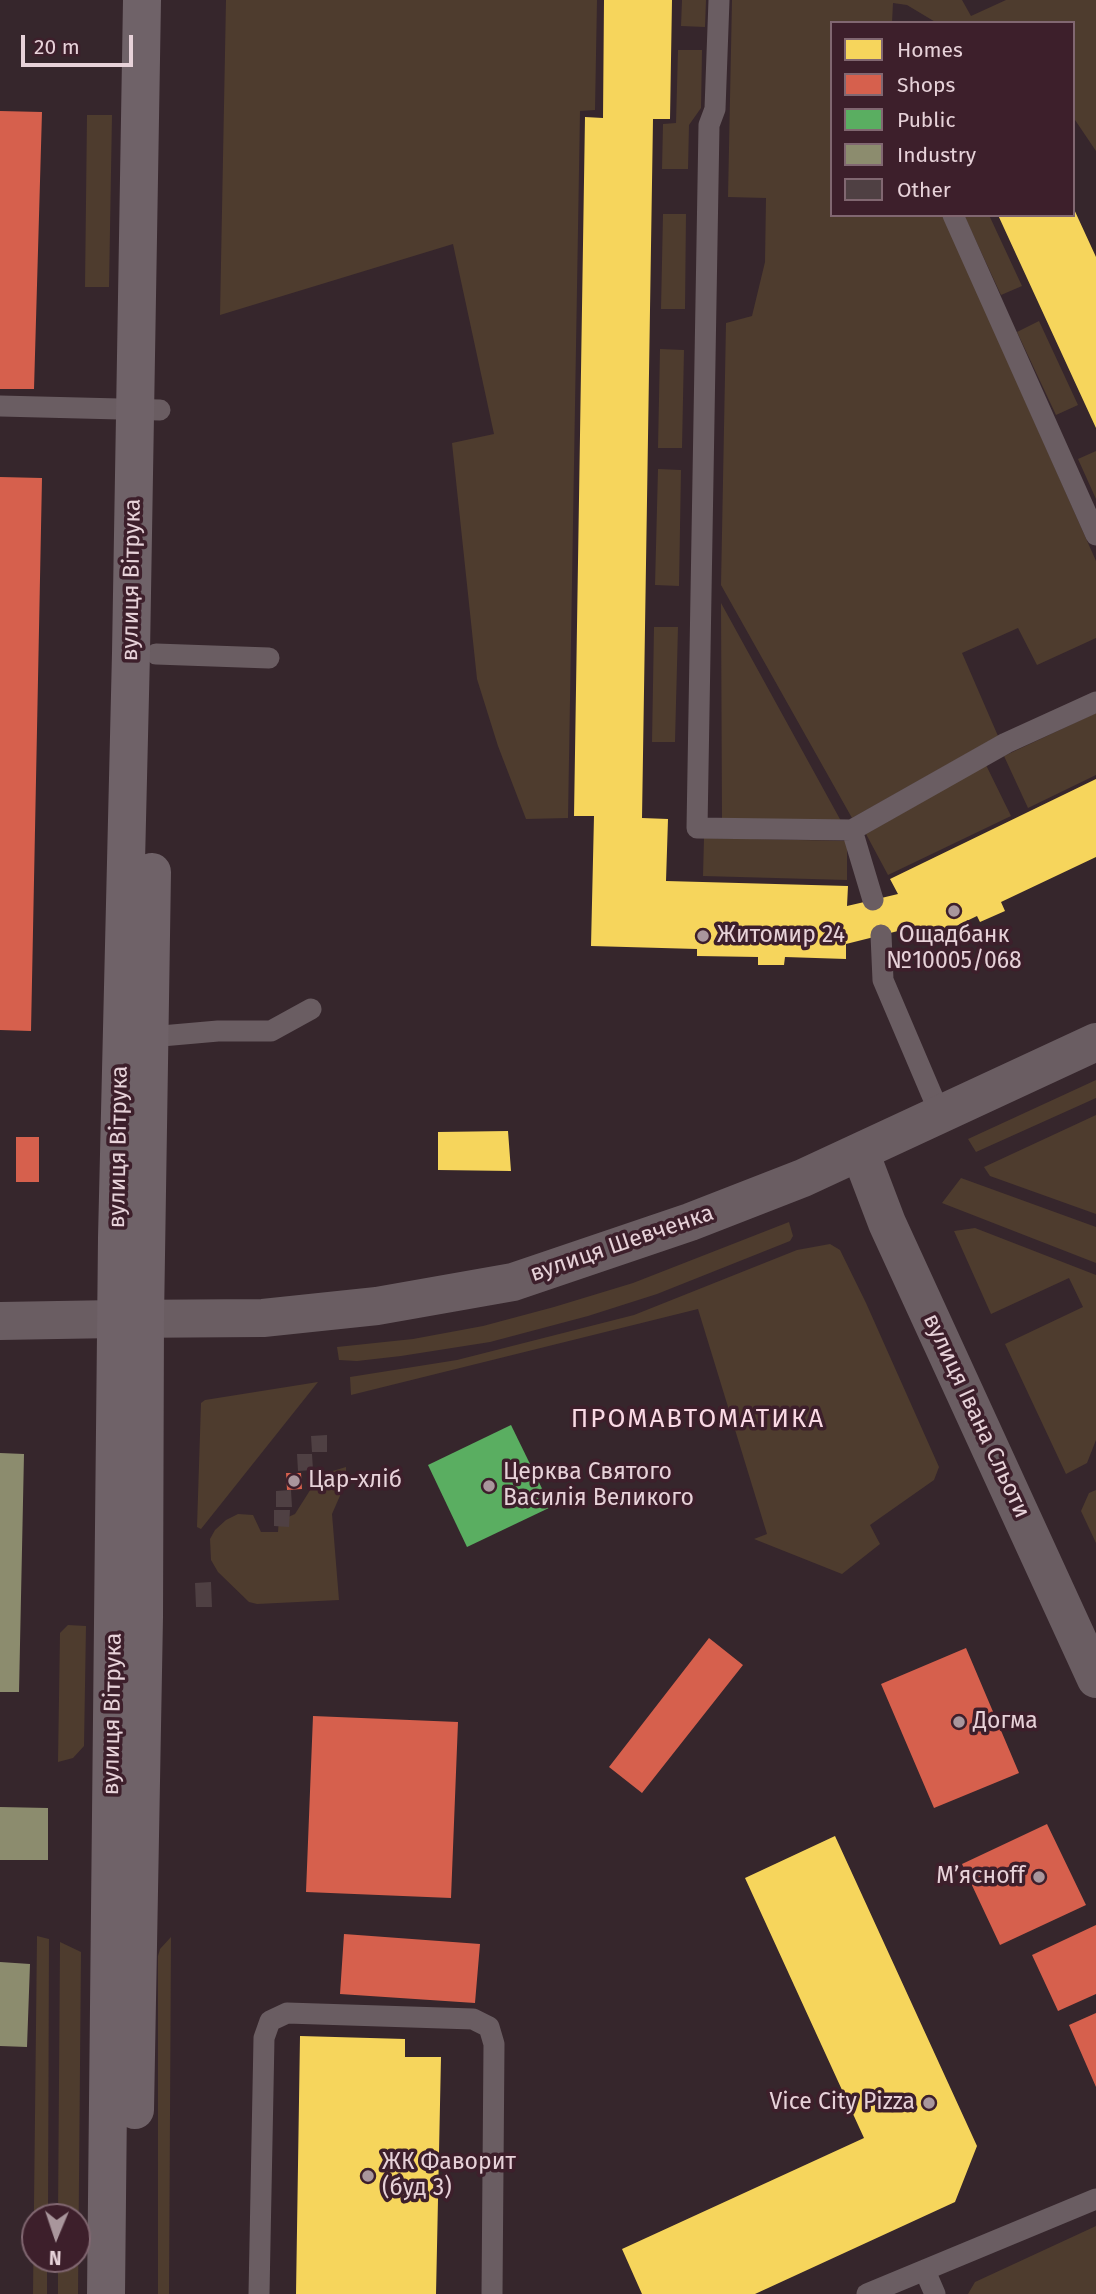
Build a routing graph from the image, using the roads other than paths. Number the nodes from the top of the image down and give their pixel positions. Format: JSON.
{"nodes":[{"id":1,"x":142,"y":0,"type":"edge"},
{"id":2,"x":167,"y":0,"type":"edge"},
{"id":3,"x":719,"y":0,"type":"edge"},
{"id":4,"x":954,"y":217,"type":"edge"},
{"id":5,"x":0,"y":406,"type":"edge"},
{"id":6,"x":147,"y":410,"type":"junction"},
{"id":7,"x":1096,"y":535,"type":"edge"},
{"id":8,"x":156,"y":654,"type":"junction"},
{"id":9,"x":269,"y":658,"type":"dead end"},
{"id":10,"x":1096,"y":702,"type":"edge"},
{"id":11,"x":852,"y":830,"type":"junction"},
{"id":12,"x":873,"y":900,"type":"dead end"},
{"id":13,"x":881,"y":935,"type":"dead end"},
{"id":14,"x":311,"y":1009,"type":"dead end"},
{"id":15,"x":149,"y":1037,"type":"junction"},
{"id":16,"x":1096,"y":1042,"type":"edge"},
{"id":17,"x":940,"y":1114,"type":"junction"},
{"id":18,"x":860,"y":1152,"type":"junction"},
{"id":19,"x":130,"y":1319,"type":"junction"},
{"id":20,"x":0,"y":1321,"type":"edge"},
{"id":21,"x":1096,"y":1679,"type":"edge"},
{"id":22,"x":1096,"y":2199,"type":"edge"},
{"id":23,"x":925,"y":2271,"type":"junction"},
{"id":24,"x":106,"y":2294,"type":"edge"},
{"id":25,"x":131,"y":2294,"type":"edge"},
{"id":26,"x":259,"y":2294,"type":"edge"},
{"id":27,"x":492,"y":2294,"type":"edge"},
{"id":28,"x":867,"y":2294,"type":"edge"},
{"id":29,"x":935,"y":2294,"type":"edge"}],
"edges":[{"from":1,"to":6,"type":"main road","name":"вулиця Вітрука"},
{"from":2,"to":6,"type":"main road","name":"вулиця Вітрука"},
{"from":3,"to":11,"type":"lane"},
{"from":4,"to":7,"type":"lane"},
{"from":5,"to":6,"type":"lane"},
{"from":6,"to":8,"type":"main road","name":"вулиця Вітрука"},
{"from":6,"to":19,"type":"main road","name":"вулиця Вітрука"},
{"from":8,"to":9,"type":"lane"},
{"from":8,"to":15,"type":"main road","name":"вулиця Вітрука"},
{"from":10,"to":11,"type":"lane"},
{"from":11,"to":12,"type":"lane"},
{"from":13,"to":17,"type":"lane"},
{"from":14,"to":15,"type":"lane"},
{"from":15,"to":19,"type":"main road","name":"вулиця Вітрука"},
{"from":16,"to":17,"type":"street","name":"вулиця Шевченка"},
{"from":17,"to":18,"type":"street","name":"вулиця Шевченка"},
{"from":18,"to":19,"type":"street","name":"вулиця Шевченка"},
{"from":18,"to":21,"type":"street","name":"вулиця Івана Сльоти"},
{"from":19,"to":20,"type":"street","name":"вулиця Шевченка"},
{"from":19,"to":24,"type":"main road","name":"вулиця Вітрука"},
{"from":19,"to":25,"type":"main road","name":"вулиця Вітрука"},
{"from":22,"to":23,"type":"lane"},
{"from":23,"to":28,"type":"lane"},
{"from":23,"to":29,"type":"lane"},
{"from":26,"to":27,"type":"lane"}]}
